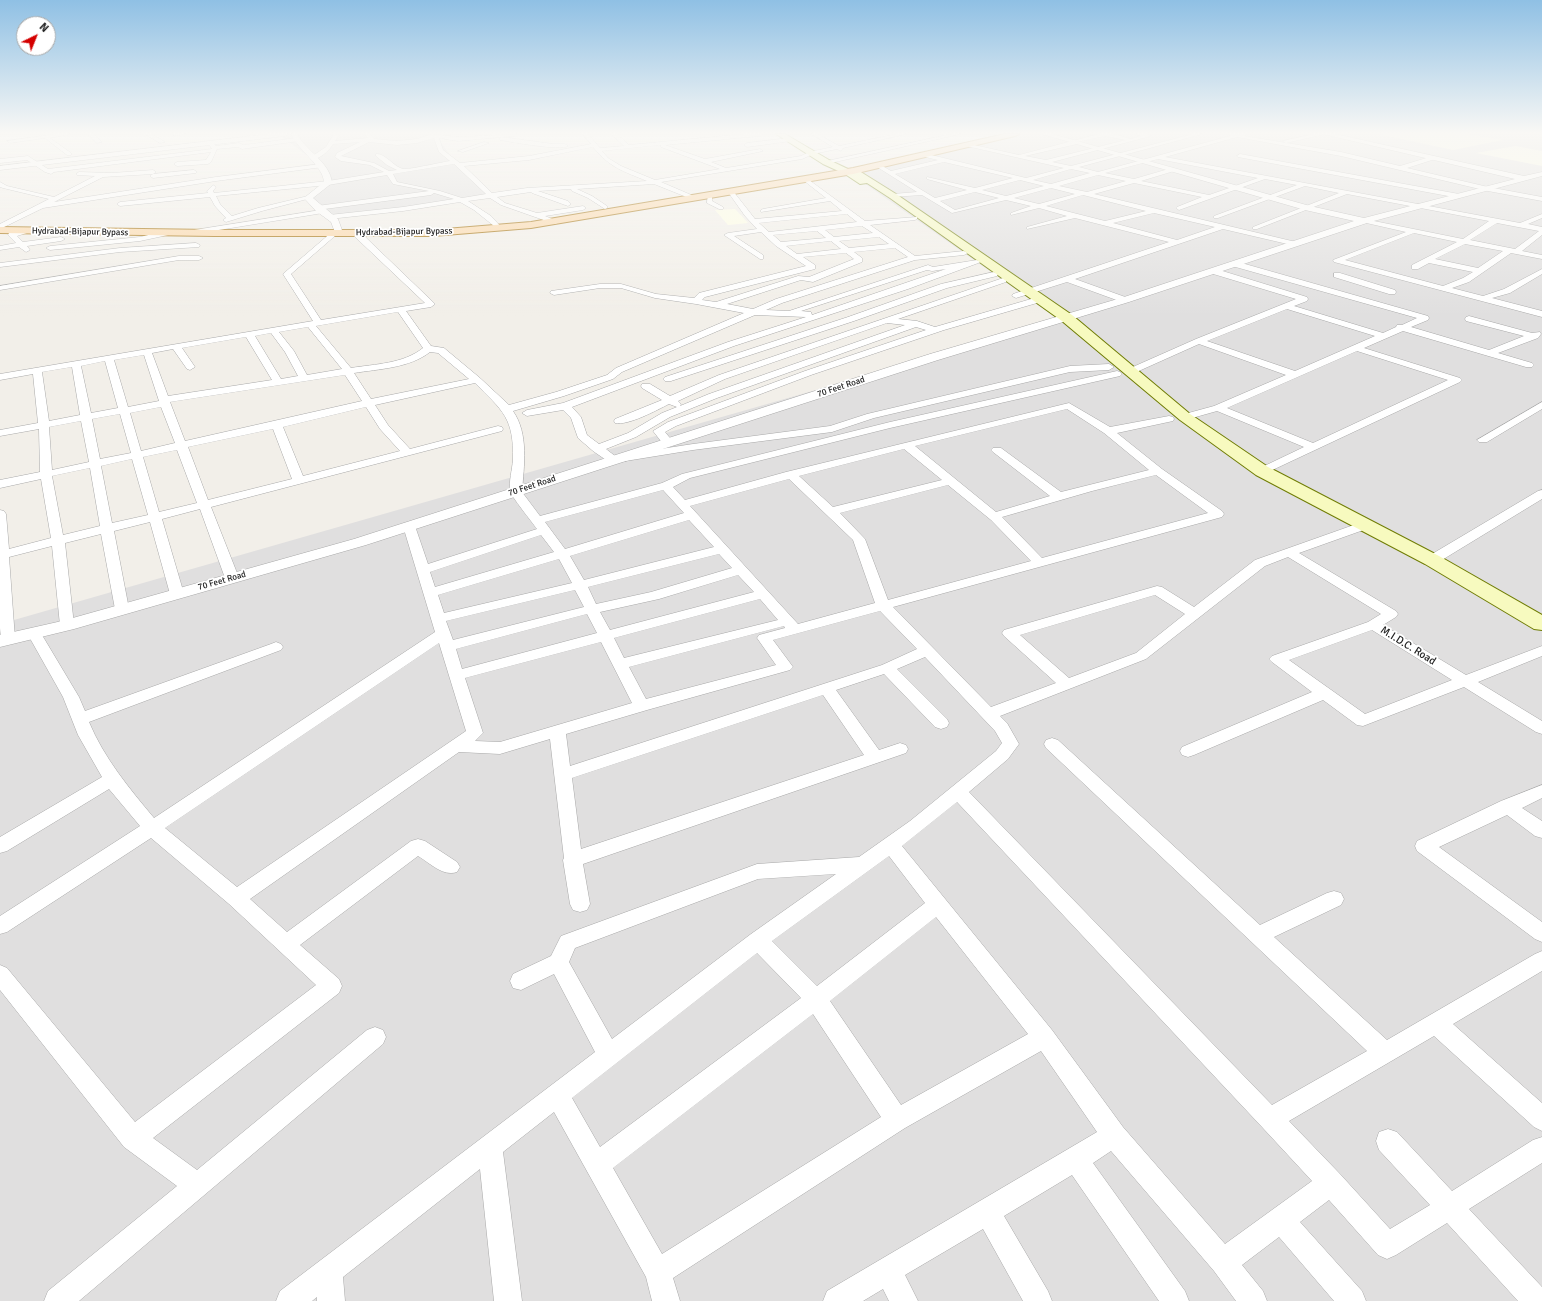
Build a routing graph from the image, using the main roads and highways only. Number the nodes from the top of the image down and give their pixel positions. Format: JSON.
{"nodes":[{"id":1,"x":712,"y":195,"type":"edge"},
{"id":2,"x":883,"y":195,"type":"edge"},
{"id":3,"x":891,"y":195,"type":"edge"},
{"id":4,"x":0,"y":229,"type":"edge"},
{"id":5,"x":1029,"y":296,"type":"junction"},
{"id":6,"x":1064,"y":319,"type":"junction"},
{"id":7,"x":1119,"y":371,"type":"junction"},
{"id":8,"x":1542,"y":624,"type":"edge"}],
"edges":[{"from":1,"to":4,"type":"main road","name":"Hydrabad-Bijapur Bypass"},
{"from":2,"to":5,"type":"main road"},
{"from":3,"to":5,"type":"main road"},
{"from":5,"to":6,"type":"main road"},
{"from":6,"to":7,"type":"main road"},
{"from":6,"to":7,"type":"main road"},
{"from":7,"to":8,"type":"main road"}]}
